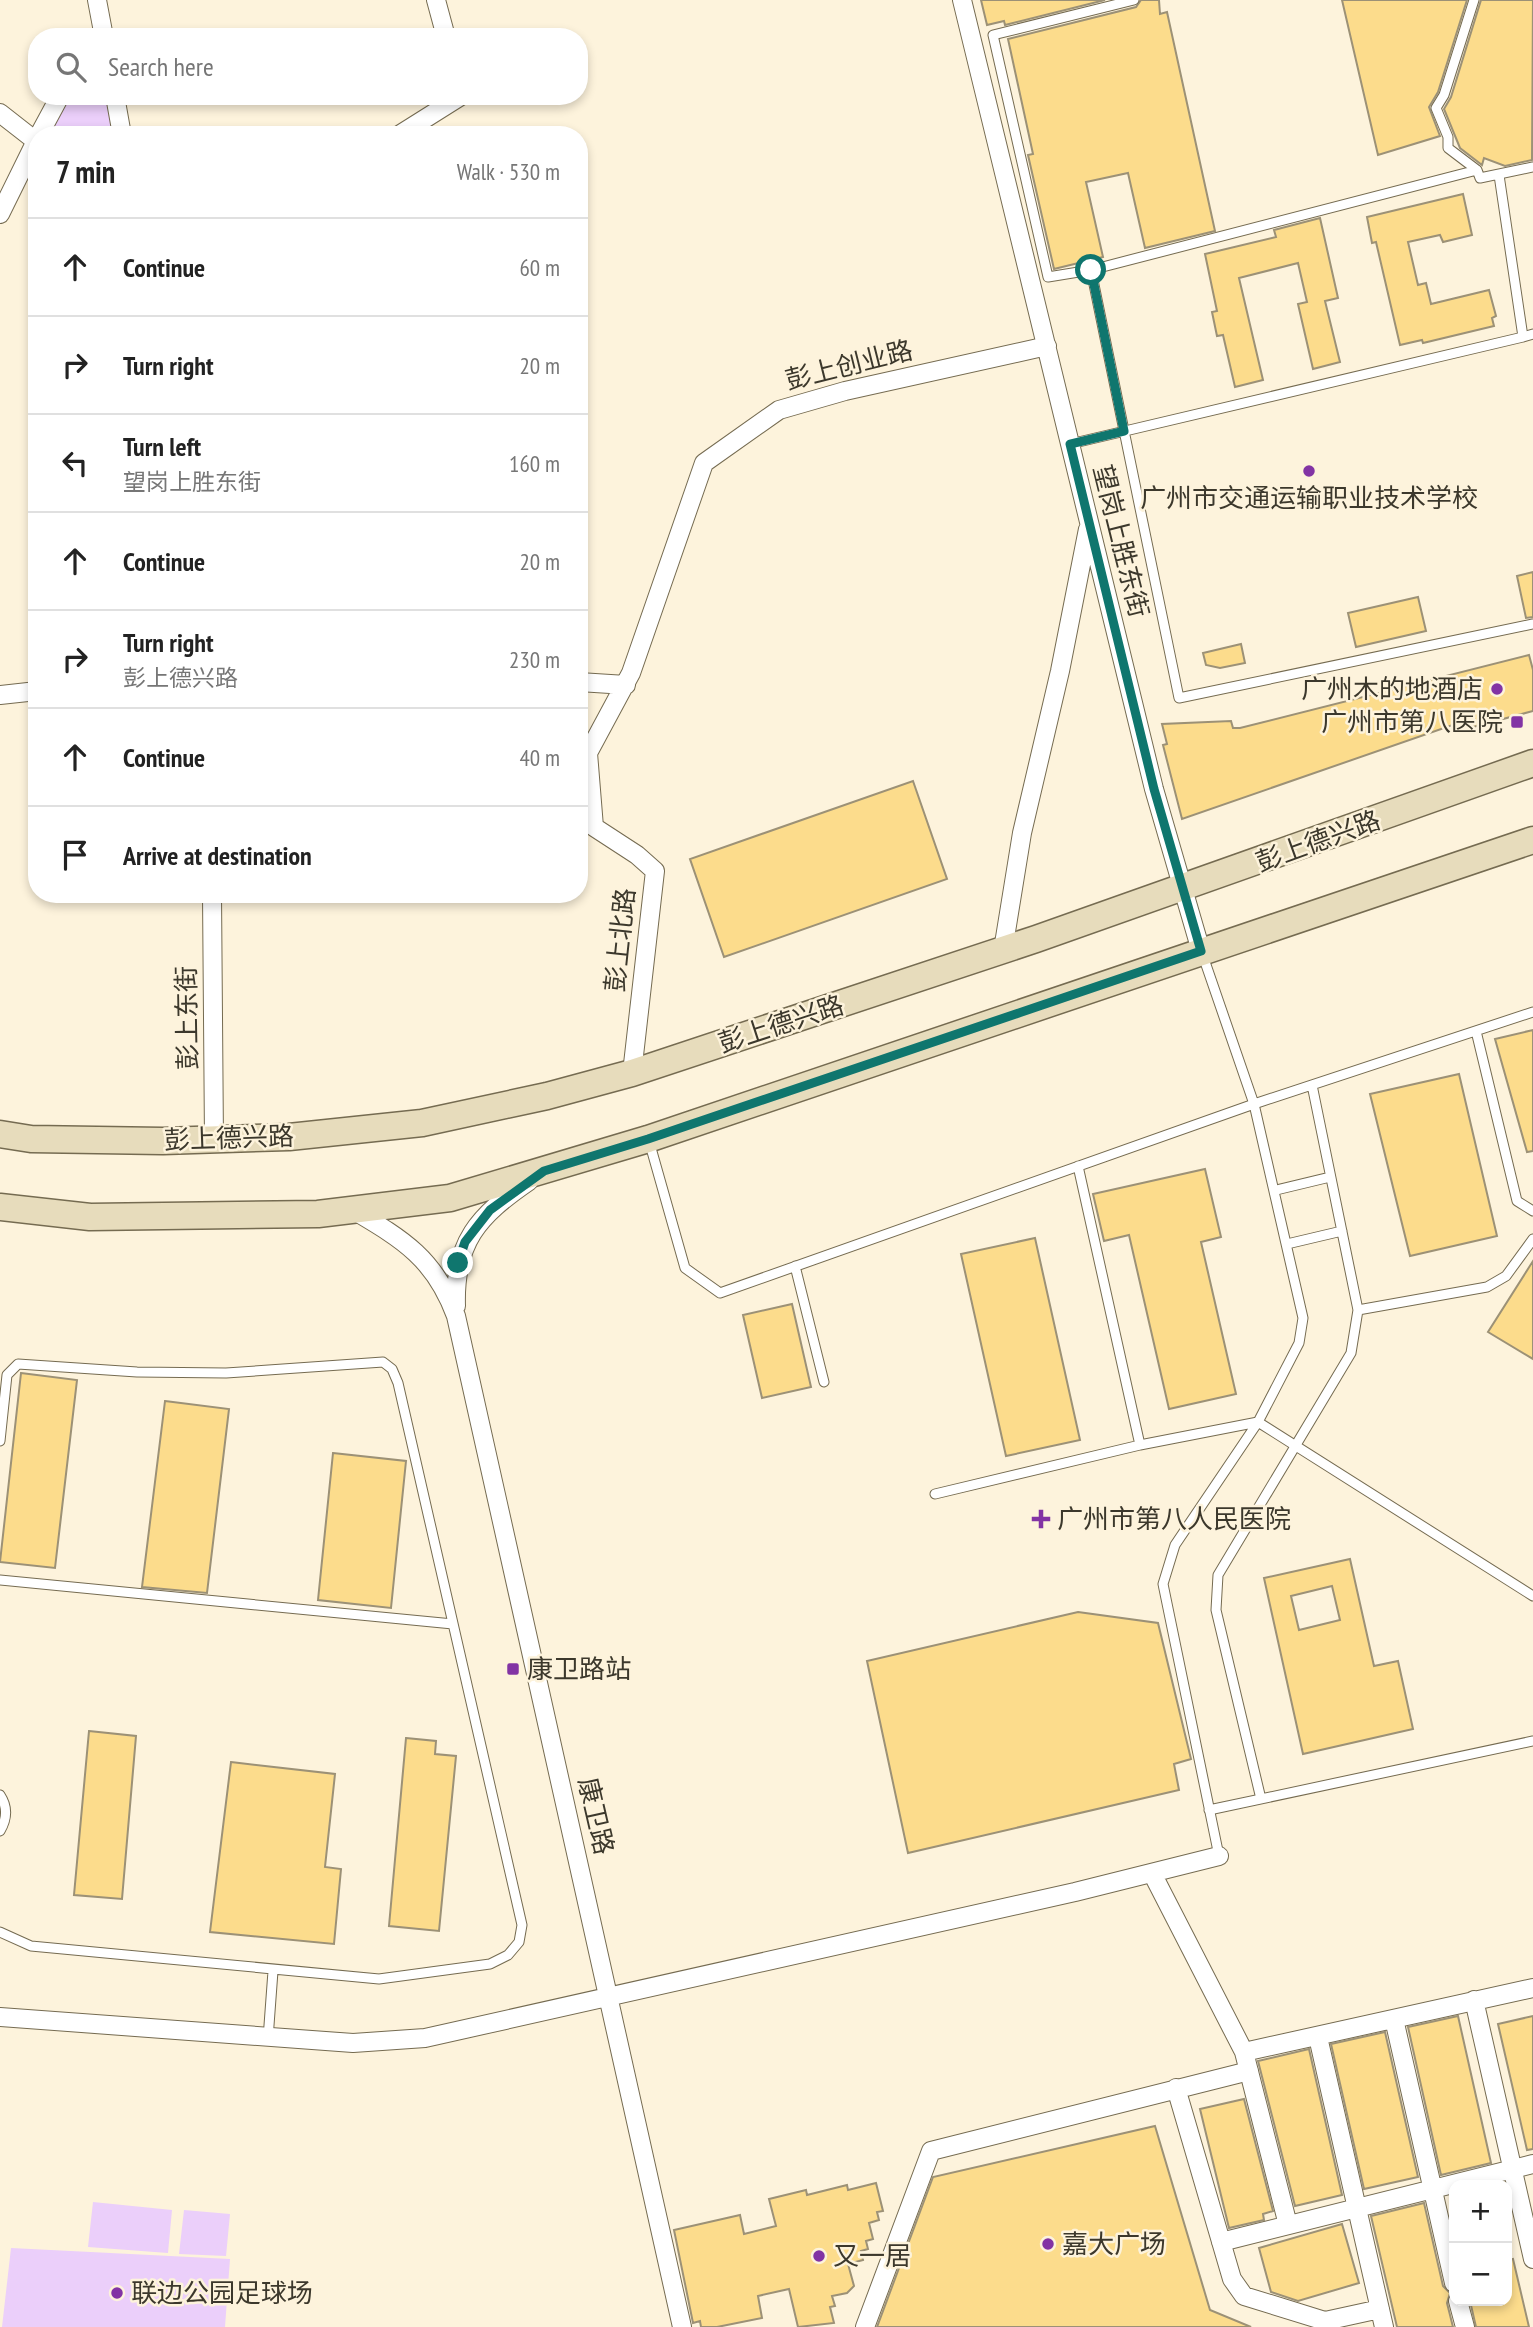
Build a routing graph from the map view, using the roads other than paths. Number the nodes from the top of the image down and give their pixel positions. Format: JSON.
{"nodes":[{"id":1,"x":97,"y":0,"type":"edge"},
{"id":2,"x":436,"y":0,"type":"edge"},
{"id":3,"x":962,"y":0,"type":"edge"},
{"id":4,"x":1134,"y":0,"type":"edge"},
{"id":5,"x":1474,"y":0,"type":"edge"},
{"id":6,"x":99,"y":28,"type":"edge"},
{"id":7,"x":444,"y":28,"type":"edge"},
{"id":8,"x":55,"y":105,"type":"edge"},
{"id":9,"x":117,"y":105,"type":"edge"},
{"id":10,"x":448,"y":105,"type":"edge"},
{"id":11,"x":0,"y":113,"type":"edge"},
{"id":12,"x":44,"y":126,"type":"edge"},
{"id":13,"x":120,"y":126,"type":"edge"},
{"id":14,"x":414,"y":126,"type":"edge"},
{"id":15,"x":28,"y":133,"type":"edge"},
{"id":16,"x":28,"y":157,"type":"edge"},
{"id":17,"x":1533,"y":167,"type":"edge"},
{"id":18,"x":1477,"y":170,"type":"junction"},
{"id":19,"x":1499,"y":175,"type":"junction"},
{"id":20,"x":0,"y":214,"type":"edge"},
{"id":21,"x":1091,"y":270,"type":"junction"},
{"id":22,"x":1533,"y":334,"type":"edge"},
{"id":23,"x":1523,"y":337,"type":"junction"},
{"id":24,"x":1047,"y":346,"type":"junction"},
{"id":25,"x":1124,"y":431,"type":"junction"},
{"id":26,"x":1070,"y":444,"type":"junction"},
{"id":27,"x":1089,"y":522,"type":"junction"},
{"id":28,"x":1533,"y":624,"type":"edge"},
{"id":29,"x":588,"y":683,"type":"edge"},
{"id":30,"x":626,"y":685,"type":"junction"},
{"id":31,"x":28,"y":692,"type":"edge"},
{"id":32,"x":0,"y":695,"type":"edge"},
{"id":33,"x":1533,"y":763,"type":"edge"},
{"id":34,"x":1533,"y":841,"type":"edge"},
{"id":35,"x":1181,"y":890,"type":"junction"},
{"id":36,"x":212,"y":903,"type":"edge"},
{"id":37,"x":1003,"y":950,"type":"junction"},
{"id":38,"x":1201,"y":951,"type":"junction"},
{"id":39,"x":1533,"y":1012,"type":"edge"},
{"id":40,"x":1476,"y":1031,"type":"junction"},
{"id":41,"x":632,"y":1073,"type":"junction"},
{"id":42,"x":1312,"y":1085,"type":"junction"},
{"id":43,"x":1254,"y":1104,"type":"junction"},
{"id":44,"x":0,"y":1134,"type":"edge"},
{"id":45,"x":648,"y":1139,"type":"junction"},
{"id":46,"x":215,"y":1141,"type":"junction"},
{"id":47,"x":1078,"y":1166,"type":"junction"},
{"id":48,"x":544,"y":1171,"type":"junction"},
{"id":49,"x":1330,"y":1177,"type":"junction"},
{"id":50,"x":1276,"y":1190,"type":"junction"},
{"id":51,"x":0,"y":1207,"type":"edge"},
{"id":52,"x":354,"y":1210,"type":"junction"},
{"id":53,"x":1533,"y":1211,"type":"edge"},
{"id":54,"x":1342,"y":1230,"type":"junction"},
{"id":55,"x":1533,"y":1239,"type":"edge"},
{"id":56,"x":1287,"y":1244,"type":"junction"},
{"id":57,"x":795,"y":1266,"type":"junction"},
{"id":58,"x":1358,"y":1310,"type":"junction"},
{"id":59,"x":456,"y":1317,"type":"junction"},
{"id":60,"x":824,"y":1382,"type":"dead end"},
{"id":61,"x":1258,"y":1422,"type":"junction"},
{"id":62,"x":0,"y":1441,"type":"edge"},
{"id":63,"x":1140,"y":1445,"type":"junction"},
{"id":64,"x":1294,"y":1447,"type":"junction"},
{"id":65,"x":934,"y":1494,"type":"dead end"},
{"id":66,"x":0,"y":1580,"type":"edge"},
{"id":67,"x":1533,"y":1596,"type":"edge"},
{"id":68,"x":453,"y":1624,"type":"junction"},
{"id":69,"x":1533,"y":1741,"type":"edge"},
{"id":70,"x":0,"y":1795,"type":"edge"},
{"id":71,"x":1261,"y":1799,"type":"junction"},
{"id":72,"x":1209,"y":1810,"type":"junction"},
{"id":73,"x":0,"y":1831,"type":"edge"},
{"id":74,"x":1219,"y":1856,"type":"joint"},
{"id":75,"x":1152,"y":1873,"type":"junction"},
{"id":76,"x":0,"y":1932,"type":"edge"},
{"id":77,"x":273,"y":1971,"type":"junction"},
{"id":78,"x":1533,"y":1988,"type":"edge"},
{"id":79,"x":611,"y":1998,"type":"junction"},
{"id":80,"x":1474,"y":2000,"type":"junction"},
{"id":81,"x":0,"y":2017,"type":"edge"},
{"id":82,"x":1394,"y":2019,"type":"junction"},
{"id":83,"x":1318,"y":2037,"type":"junction"},
{"id":84,"x":268,"y":2039,"type":"junction"},
{"id":85,"x":1244,"y":2052,"type":"junction"},
{"id":86,"x":1249,"y":2071,"type":"junction"},
{"id":87,"x":1176,"y":2088,"type":"junction"},
{"id":88,"x":1533,"y":2164,"type":"edge"},
{"id":89,"x":1513,"y":2168,"type":"junction"},
{"id":90,"x":1432,"y":2188,"type":"junction"},
{"id":91,"x":1355,"y":2206,"type":"junction"},
{"id":92,"x":1288,"y":2225,"type":"junction"},
{"id":93,"x":1221,"y":2242,"type":"junction"},
{"id":94,"x":1533,"y":2259,"type":"edge"},
{"id":95,"x":1449,"y":2261,"type":"edge"},
{"id":96,"x":1459,"y":2306,"type":"edge"},
{"id":97,"x":1382,"y":2318,"type":"edge"},
{"id":98,"x":682,"y":2327,"type":"edge"},
{"id":99,"x":865,"y":2327,"type":"edge"},
{"id":100,"x":1465,"y":2327,"type":"edge"}],
"edges":[{"from":1,"to":6,"type":"street"},
{"from":2,"to":7,"type":"street"},
{"from":3,"to":24,"type":"street","name":"望岗上胜东街"},
{"from":4,"to":21,"type":"lane"},
{"from":5,"to":18,"type":"lane"},
{"from":8,"to":12,"type":"street"},
{"from":9,"to":13,"type":"street"},
{"from":10,"to":14,"type":"street"},
{"from":11,"to":15,"type":"street"},
{"from":16,"to":20,"type":"street"},
{"from":17,"to":19,"type":"lane"},
{"from":18,"to":19,"type":"lane"},
{"from":18,"to":21,"type":"lane"},
{"from":19,"to":23,"type":"lane"},
{"from":21,"to":25,"type":"lane"},
{"from":22,"to":23,"type":"lane"},
{"from":23,"to":25,"type":"lane"},
{"from":24,"to":26,"type":"street","name":"望岗上胜东街"},
{"from":24,"to":30,"type":"street","name":"彭上创业路"},
{"from":25,"to":26,"type":"lane"},
{"from":25,"to":28,"type":"lane"},
{"from":26,"to":27,"type":"street","name":"望岗上胜东街"},
{"from":27,"to":35,"type":"street","name":"望岗上胜东街"},
{"from":27,"to":37,"type":"street"},
{"from":29,"to":30,"type":"street"},
{"from":30,"to":41,"type":"street","name":"彭上北路"},
{"from":31,"to":32,"type":"street"},
{"from":33,"to":35,"type":"street","name":"彭上德兴路"},
{"from":34,"to":38,"type":"street"},
{"from":35,"to":37,"type":"street","name":"彭上德兴路"},
{"from":35,"to":38,"type":"street","name":"望岗上胜东街"},
{"from":36,"to":46,"type":"street","name":"彭上东街"},
{"from":37,"to":41,"type":"street","name":"彭上德兴路"},
{"from":38,"to":43,"type":"lane"},
{"from":38,"to":45,"type":"street"},
{"from":39,"to":40,"type":"lane"},
{"from":40,"to":42,"type":"lane"},
{"from":40,"to":53,"type":"lane"},
{"from":41,"to":46,"type":"street","name":"彭上德兴路"},
{"from":42,"to":43,"type":"lane"},
{"from":42,"to":49,"type":"lane"},
{"from":43,"to":47,"type":"lane"},
{"from":43,"to":50,"type":"lane"},
{"from":44,"to":46,"type":"street","name":"彭上德兴路"},
{"from":45,"to":48,"type":"street"},
{"from":45,"to":57,"type":"lane"},
{"from":47,"to":57,"type":"lane"},
{"from":47,"to":63,"type":"lane"},
{"from":48,"to":52,"type":"street"},
{"from":48,"to":59,"type":"street"},
{"from":49,"to":50,"type":"lane"},
{"from":49,"to":54,"type":"lane"},
{"from":50,"to":56,"type":"lane"},
{"from":51,"to":52,"type":"street"},
{"from":52,"to":59,"type":"street"},
{"from":54,"to":56,"type":"lane"},
{"from":54,"to":58,"type":"lane"},
{"from":55,"to":58,"type":"lane"},
{"from":56,"to":61,"type":"lane"},
{"from":57,"to":60,"type":"lane"},
{"from":58,"to":64,"type":"lane"},
{"from":59,"to":79,"type":"street","name":"康卫路"},
{"from":61,"to":63,"type":"lane"},
{"from":61,"to":64,"type":"lane"},
{"from":61,"to":72,"type":"lane"},
{"from":62,"to":68,"type":"lane"},
{"from":63,"to":65,"type":"lane"},
{"from":64,"to":67,"type":"lane"},
{"from":64,"to":71,"type":"lane"},
{"from":66,"to":68,"type":"lane"},
{"from":68,"to":77,"type":"lane"},
{"from":69,"to":71,"type":"lane"},
{"from":70,"to":73,"type":"lane"},
{"from":71,"to":72,"type":"lane"},
{"from":72,"to":74,"type":"lane"},
{"from":74,"to":75,"type":"street"},
{"from":75,"to":79,"type":"street"},
{"from":75,"to":85,"type":"street"},
{"from":76,"to":77,"type":"lane"},
{"from":77,"to":84,"type":"lane"},
{"from":78,"to":80,"type":"street"},
{"from":79,"to":84,"type":"street"},
{"from":79,"to":98,"type":"street","name":"康卫路"},
{"from":80,"to":82,"type":"street"},
{"from":80,"to":89,"type":"street"},
{"from":81,"to":84,"type":"street"},
{"from":82,"to":83,"type":"street"},
{"from":82,"to":90,"type":"street"},
{"from":83,"to":85,"type":"street"},
{"from":83,"to":91,"type":"street"},
{"from":85,"to":86,"type":"street"},
{"from":86,"to":87,"type":"street"},
{"from":86,"to":92,"type":"street"},
{"from":87,"to":93,"type":"street"},
{"from":87,"to":99,"type":"street"},
{"from":88,"to":89,"type":"street"},
{"from":89,"to":90,"type":"street"},
{"from":89,"to":94,"type":"street"},
{"from":90,"to":91,"type":"street"},
{"from":90,"to":95,"type":"street"},
{"from":91,"to":92,"type":"street"},
{"from":91,"to":97,"type":"street"},
{"from":92,"to":93,"type":"street"},
{"from":93,"to":97,"type":"street"},
{"from":96,"to":100,"type":"street"}]}
